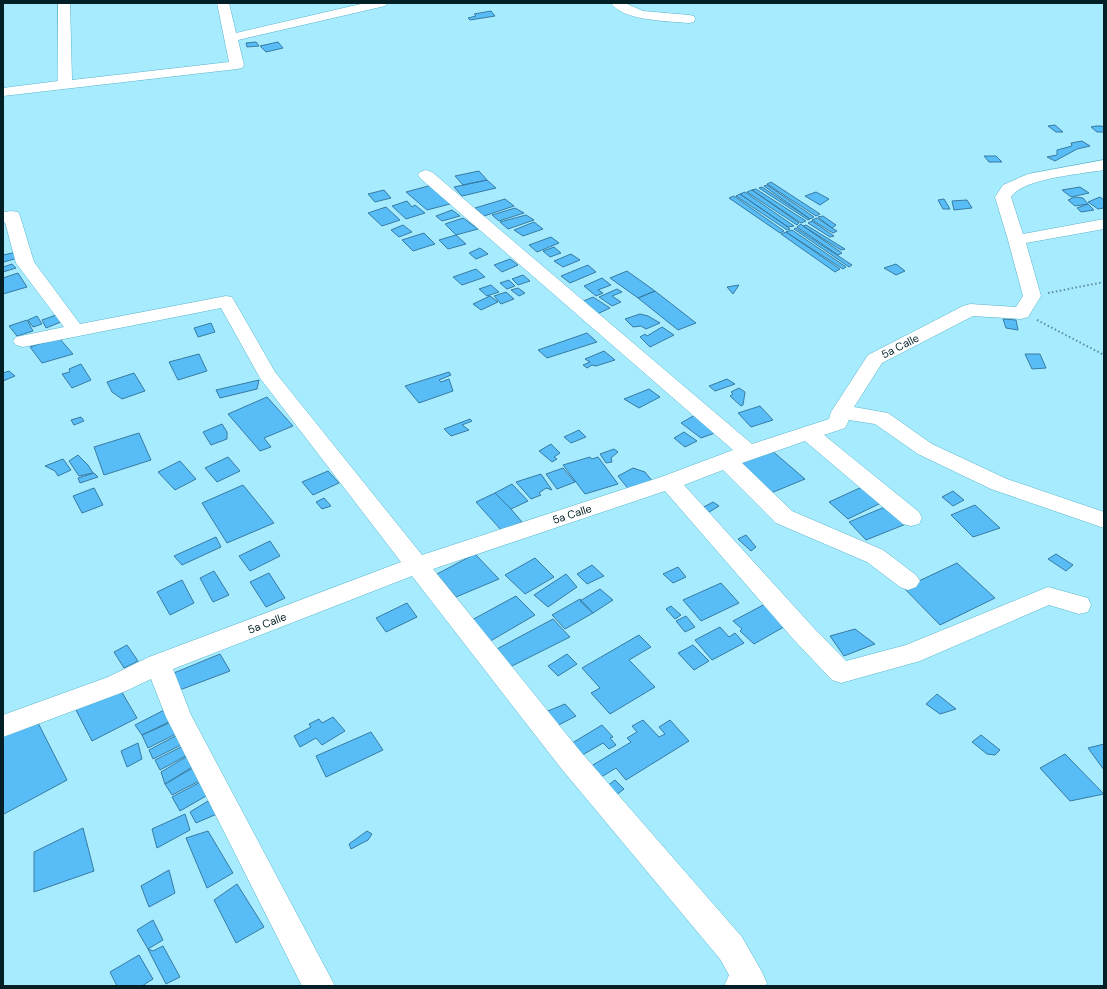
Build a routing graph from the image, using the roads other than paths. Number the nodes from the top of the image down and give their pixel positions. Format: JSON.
{"nodes":[{"id":1,"x":64,"y":3,"type":"edge"},
{"id":2,"x":223,"y":3,"type":"edge"},
{"id":3,"x":381,"y":3,"type":"edge"},
{"id":4,"x":617,"y":3,"type":"edge"},
{"id":5,"x":689,"y":19,"type":"dead end"},
{"id":6,"x":231,"y":38,"type":"junction"},
{"id":7,"x":64,"y":84,"type":"junction"},
{"id":8,"x":3,"y":92,"type":"edge"},
{"id":9,"x":1104,"y":165,"type":"edge"},
{"id":10,"x":426,"y":174,"type":"dead end"},
{"id":11,"x":3,"y":217,"type":"edge"},
{"id":12,"x":1104,"y":224,"type":"edge"},
{"id":13,"x":1017,"y":240,"type":"junction"},
{"id":14,"x":76,"y":331,"type":"junction"},
{"id":15,"x":23,"y":341,"type":"dead end"},
{"id":16,"x":841,"y":412,"type":"junction"},
{"id":17,"x":808,"y":433,"type":"junction"},
{"id":18,"x":749,"y":452,"type":"junction"},
{"id":19,"x":726,"y":460,"type":"junction"},
{"id":20,"x":669,"y":482,"type":"junction"},
{"id":21,"x":910,"y":518,"type":"dead end"},
{"id":22,"x":1104,"y":520,"type":"edge"},
{"id":23,"x":417,"y":565,"type":"junction"},
{"id":24,"x":908,"y":581,"type":"dead end"},
{"id":25,"x":1079,"y":604,"type":"dead end"},
{"id":26,"x":158,"y":664,"type":"junction"},
{"id":27,"x":3,"y":726,"type":"edge"},
{"id":28,"x":319,"y":986,"type":"edge"},
{"id":29,"x":740,"y":986,"type":"edge"}],
"edges":[{"from":1,"to":7,"type":"street"},
{"from":2,"to":6,"type":"street"},
{"from":3,"to":6,"type":"street"},
{"from":4,"to":5,"type":"street"},
{"from":6,"to":7,"type":"street"},
{"from":7,"to":8,"type":"street"},
{"from":9,"to":13,"type":"street"},
{"from":10,"to":18,"type":"street"},
{"from":11,"to":14,"type":"street"},
{"from":12,"to":13,"type":"street"},
{"from":13,"to":16,"type":"street","name":"5a Calle"},
{"from":14,"to":15,"type":"street"},
{"from":14,"to":23,"type":"street"},
{"from":16,"to":17,"type":"street","name":"5a Calle"},
{"from":16,"to":22,"type":"street"},
{"from":17,"to":18,"type":"street","name":"5a Calle"},
{"from":17,"to":21,"type":"street"},
{"from":18,"to":19,"type":"street","name":"5a Calle"},
{"from":19,"to":20,"type":"street","name":"5a Calle"},
{"from":19,"to":24,"type":"street"},
{"from":20,"to":23,"type":"street","name":"5a Calle"},
{"from":20,"to":25,"type":"street"},
{"from":23,"to":26,"type":"street","name":"5a Calle"},
{"from":23,"to":29,"type":"street"},
{"from":26,"to":27,"type":"street","name":"5a Calle"},
{"from":26,"to":28,"type":"street"}]}
